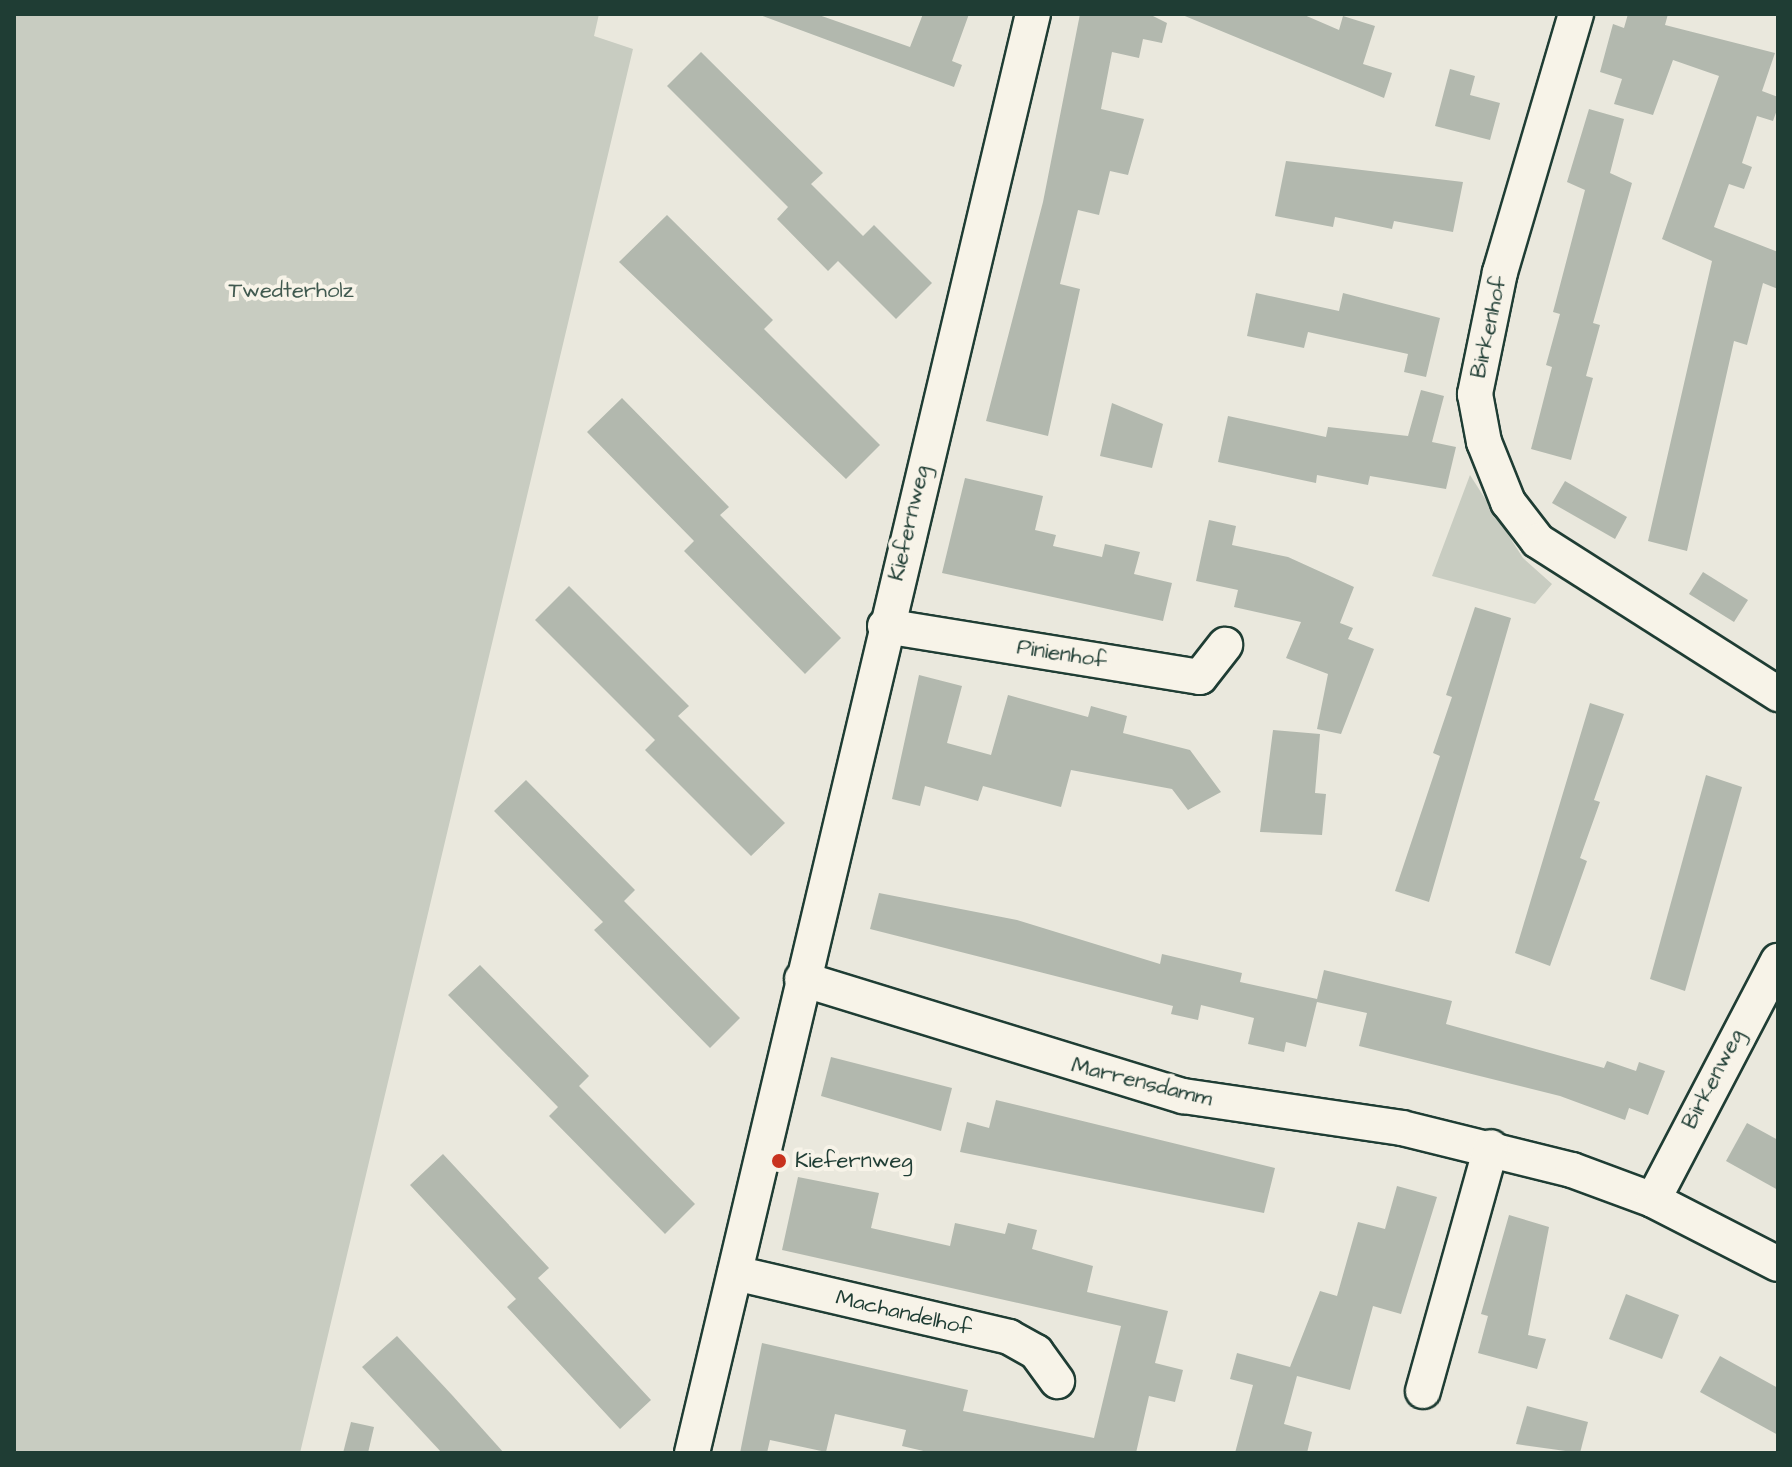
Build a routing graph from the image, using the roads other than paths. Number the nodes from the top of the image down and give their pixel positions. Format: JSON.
{"nodes":[{"id":1,"x":1033,"y":14,"type":"edge"},
{"id":2,"x":1576,"y":14,"type":"edge"},
{"id":3,"x":885,"y":626,"type":"junction"},
{"id":4,"x":1225,"y":645,"type":"dead end"},
{"id":5,"x":1778,"y":694,"type":"edge"},
{"id":6,"x":1778,"y":961,"type":"edge"},
{"id":7,"x":802,"y":979,"type":"junction"},
{"id":8,"x":1491,"y":1147,"type":"junction"},
{"id":9,"x":1653,"y":1200,"type":"junction"},
{"id":10,"x":1778,"y":1264,"type":"edge"},
{"id":11,"x":735,"y":1273,"type":"junction"},
{"id":12,"x":1057,"y":1381,"type":"dead end"},
{"id":13,"x":1423,"y":1391,"type":"dead end"},
{"id":14,"x":692,"y":1453,"type":"edge"}],
"edges":[{"from":1,"to":3,"type":"street","name":"Kiefernweg"},
{"from":2,"to":5,"type":"street","name":"Birkenhof"},
{"from":3,"to":4,"type":"street","name":"Pinienhof"},
{"from":3,"to":7,"type":"street","name":"Kiefernweg"},
{"from":6,"to":9,"type":"street","name":"Birkenweg"},
{"from":7,"to":8,"type":"street","name":"Marrensdamm"},
{"from":7,"to":11,"type":"street","name":"Kiefernweg"},
{"from":8,"to":9,"type":"street","name":"Marrensdamm"},
{"from":8,"to":13,"type":"street"},
{"from":9,"to":10,"type":"street","name":"Marrensdamm"},
{"from":11,"to":12,"type":"street","name":"Machandelhof"},
{"from":11,"to":14,"type":"street","name":"Kiefernweg"}]}
